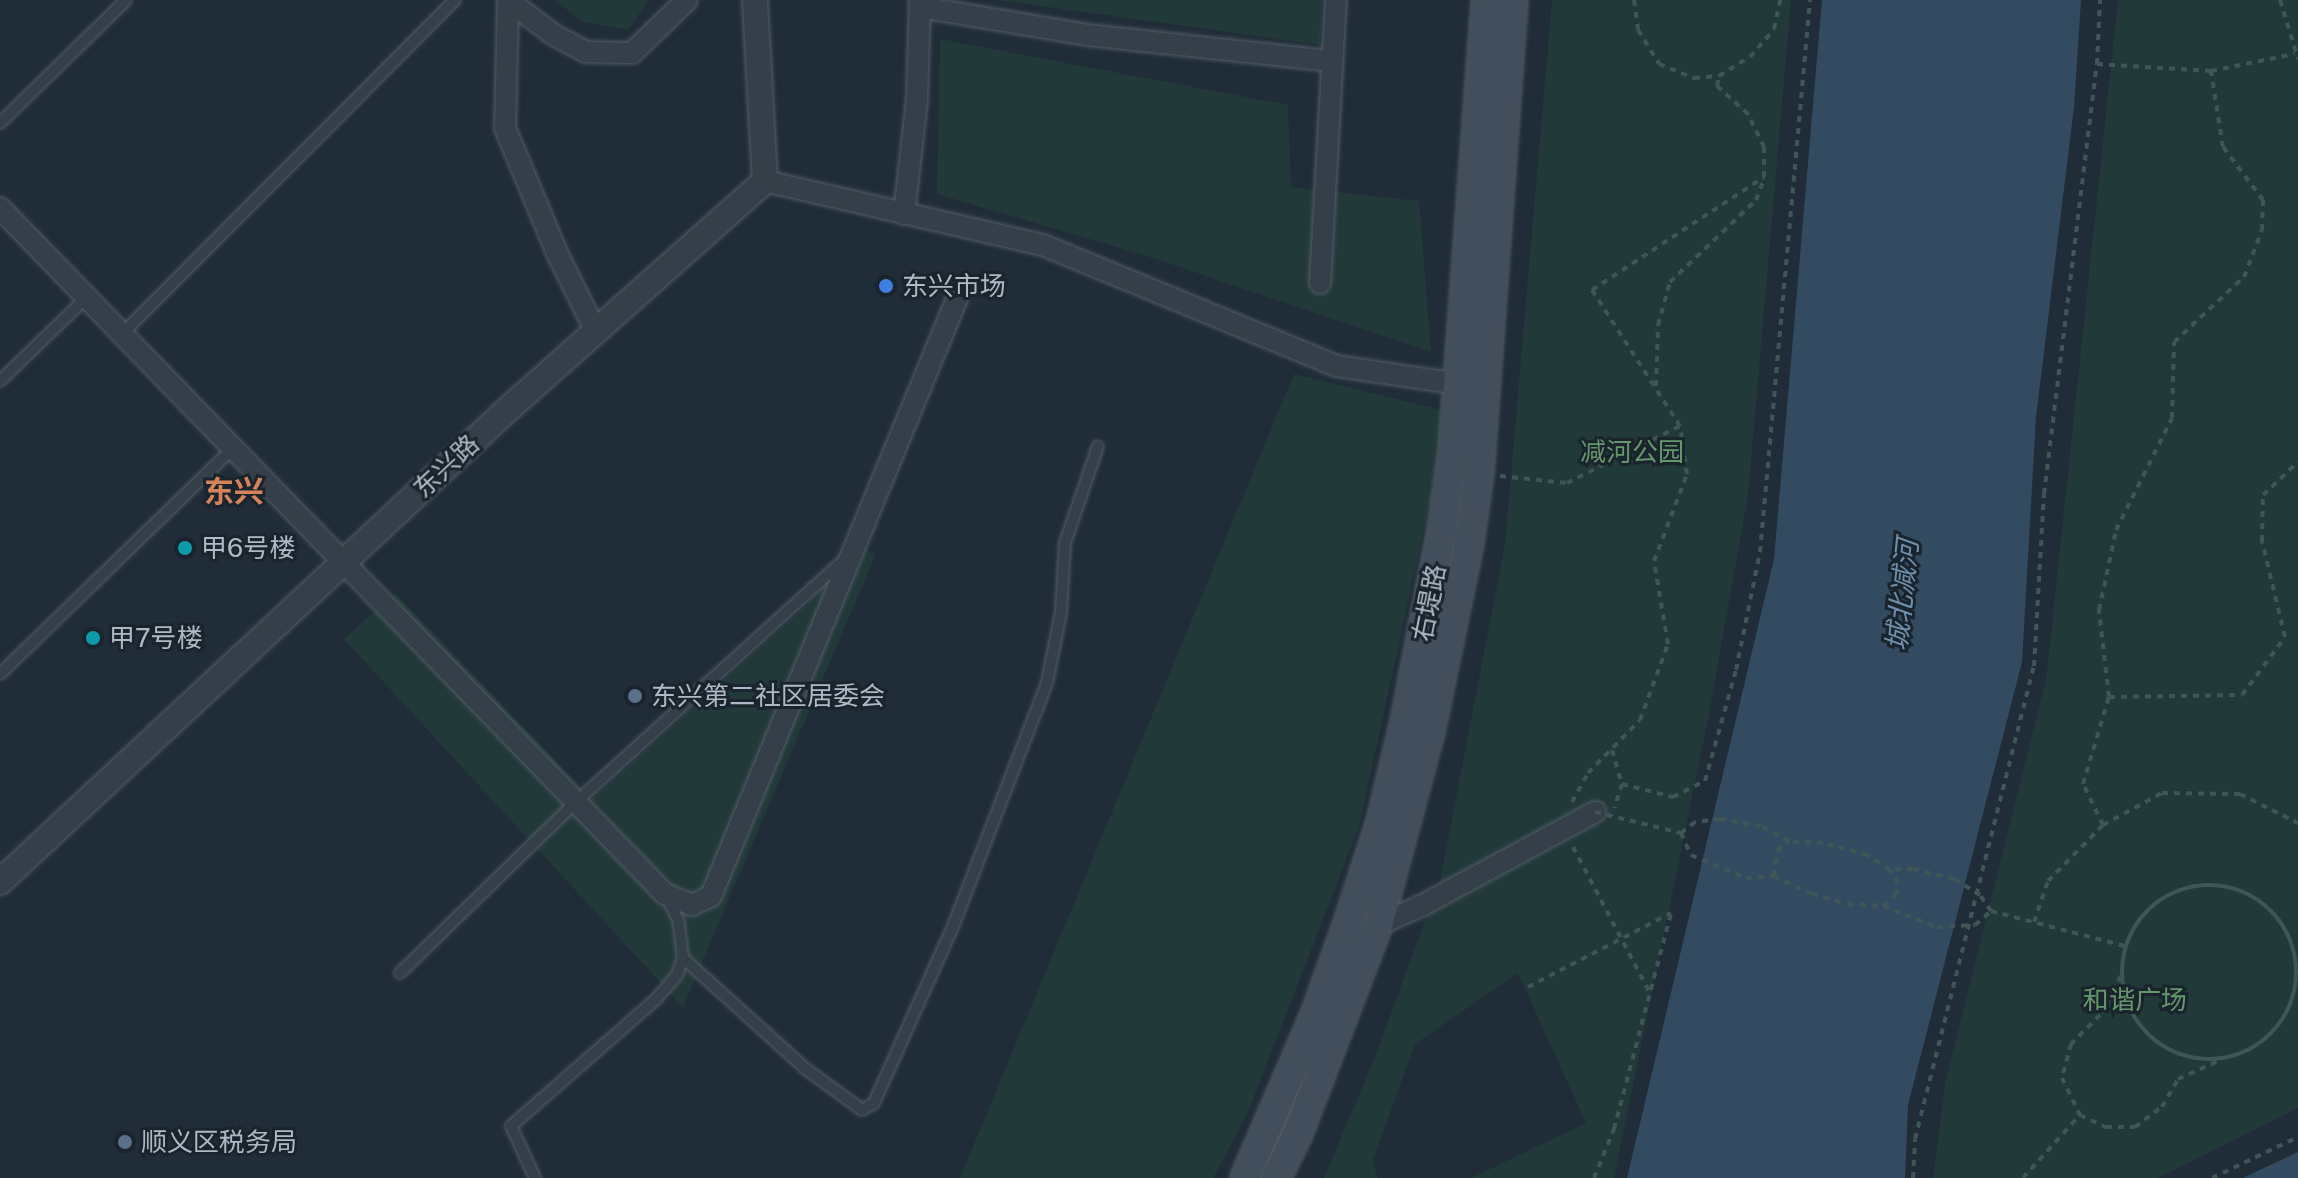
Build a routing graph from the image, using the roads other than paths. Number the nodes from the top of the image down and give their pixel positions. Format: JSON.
{"nodes":[{"id":1,"x":126,"y":0,"type":"edge"},
{"id":2,"x":455,"y":0,"type":"edge"},
{"id":3,"x":508,"y":0,"type":"edge"},
{"id":4,"x":687,"y":0,"type":"edge"},
{"id":5,"x":755,"y":0,"type":"edge"},
{"id":6,"x":1336,"y":0,"type":"edge"},
{"id":7,"x":1486,"y":0,"type":"edge"},
{"id":8,"x":1513,"y":0,"type":"edge"},
{"id":9,"x":920,"y":4,"type":"edge"},
{"id":10,"x":1332,"y":61,"type":"junction"},
{"id":11,"x":0,"y":123,"type":"edge"},
{"id":12,"x":765,"y":181,"type":"junction"},
{"id":13,"x":0,"y":208,"type":"edge"},
{"id":14,"x":904,"y":214,"type":"junction"},
{"id":15,"x":1320,"y":283,"type":"dead end"},
{"id":16,"x":958,"y":296,"type":"dead end"},
{"id":17,"x":87,"y":297,"type":"junction"},
{"id":18,"x":595,"y":330,"type":"junction"},
{"id":19,"x":122,"y":334,"type":"junction"},
{"id":20,"x":0,"y":381,"type":"edge"},
{"id":21,"x":1459,"y":384,"type":"junction"},
{"id":22,"x":1098,"y":446,"type":"dead end"},
{"id":23,"x":233,"y":448,"type":"junction"},
{"id":24,"x":852,"y":553,"type":"junction"},
{"id":25,"x":342,"y":563,"type":"junction"},
{"id":26,"x":0,"y":674,"type":"edge"},
{"id":27,"x":576,"y":802,"type":"junction"},
{"id":28,"x":1603,"y":814,"type":"road end"},
{"id":29,"x":0,"y":882,"type":"edge"},
{"id":30,"x":665,"y":894,"type":"junction"},
{"id":31,"x":1378,"y":925,"type":"junction"},
{"id":32,"x":683,"y":958,"type":"junction"},
{"id":33,"x":400,"y":973,"type":"dead end"},
{"id":34,"x":535,"y":1178,"type":"edge"},
{"id":35,"x":1245,"y":1178,"type":"edge"},
{"id":36,"x":1276,"y":1178,"type":"edge"}],
"edges":[{"from":1,"to":11,"type":"lane"},
{"from":2,"to":19,"type":"lane"},
{"from":3,"to":4,"type":"street"},
{"from":3,"to":18,"type":"street"},
{"from":5,"to":12,"type":"street"},
{"from":6,"to":10,"type":"street"},
{"from":7,"to":21,"type":"main road","name":"右堤路"},
{"from":8,"to":31,"type":"main road","name":"右堤路"},
{"from":9,"to":10,"type":"street"},
{"from":9,"to":14,"type":"street"},
{"from":10,"to":15,"type":"street"},
{"from":12,"to":14,"type":"street"},
{"from":12,"to":18,"type":"street","name":"东兴路"},
{"from":13,"to":17,"type":"street"},
{"from":14,"to":21,"type":"street"},
{"from":16,"to":24,"type":"street"},
{"from":17,"to":19,"type":"street"},
{"from":17,"to":20,"type":"lane"},
{"from":18,"to":25,"type":"street","name":"东兴路"},
{"from":19,"to":23,"type":"street"},
{"from":21,"to":35,"type":"main road","name":"右堤路"},
{"from":22,"to":32,"type":"lane"},
{"from":23,"to":25,"type":"street"},
{"from":23,"to":26,"type":"lane"},
{"from":24,"to":27,"type":"lane"},
{"from":24,"to":30,"type":"street"},
{"from":25,"to":27,"type":"street"},
{"from":25,"to":29,"type":"street","name":"东兴路"},
{"from":27,"to":30,"type":"street"},
{"from":27,"to":33,"type":"lane"},
{"from":28,"to":31,"type":"street"},
{"from":30,"to":32,"type":"lane"},
{"from":31,"to":36,"type":"main road","name":"右堤路"},
{"from":32,"to":34,"type":"lane"}]}
